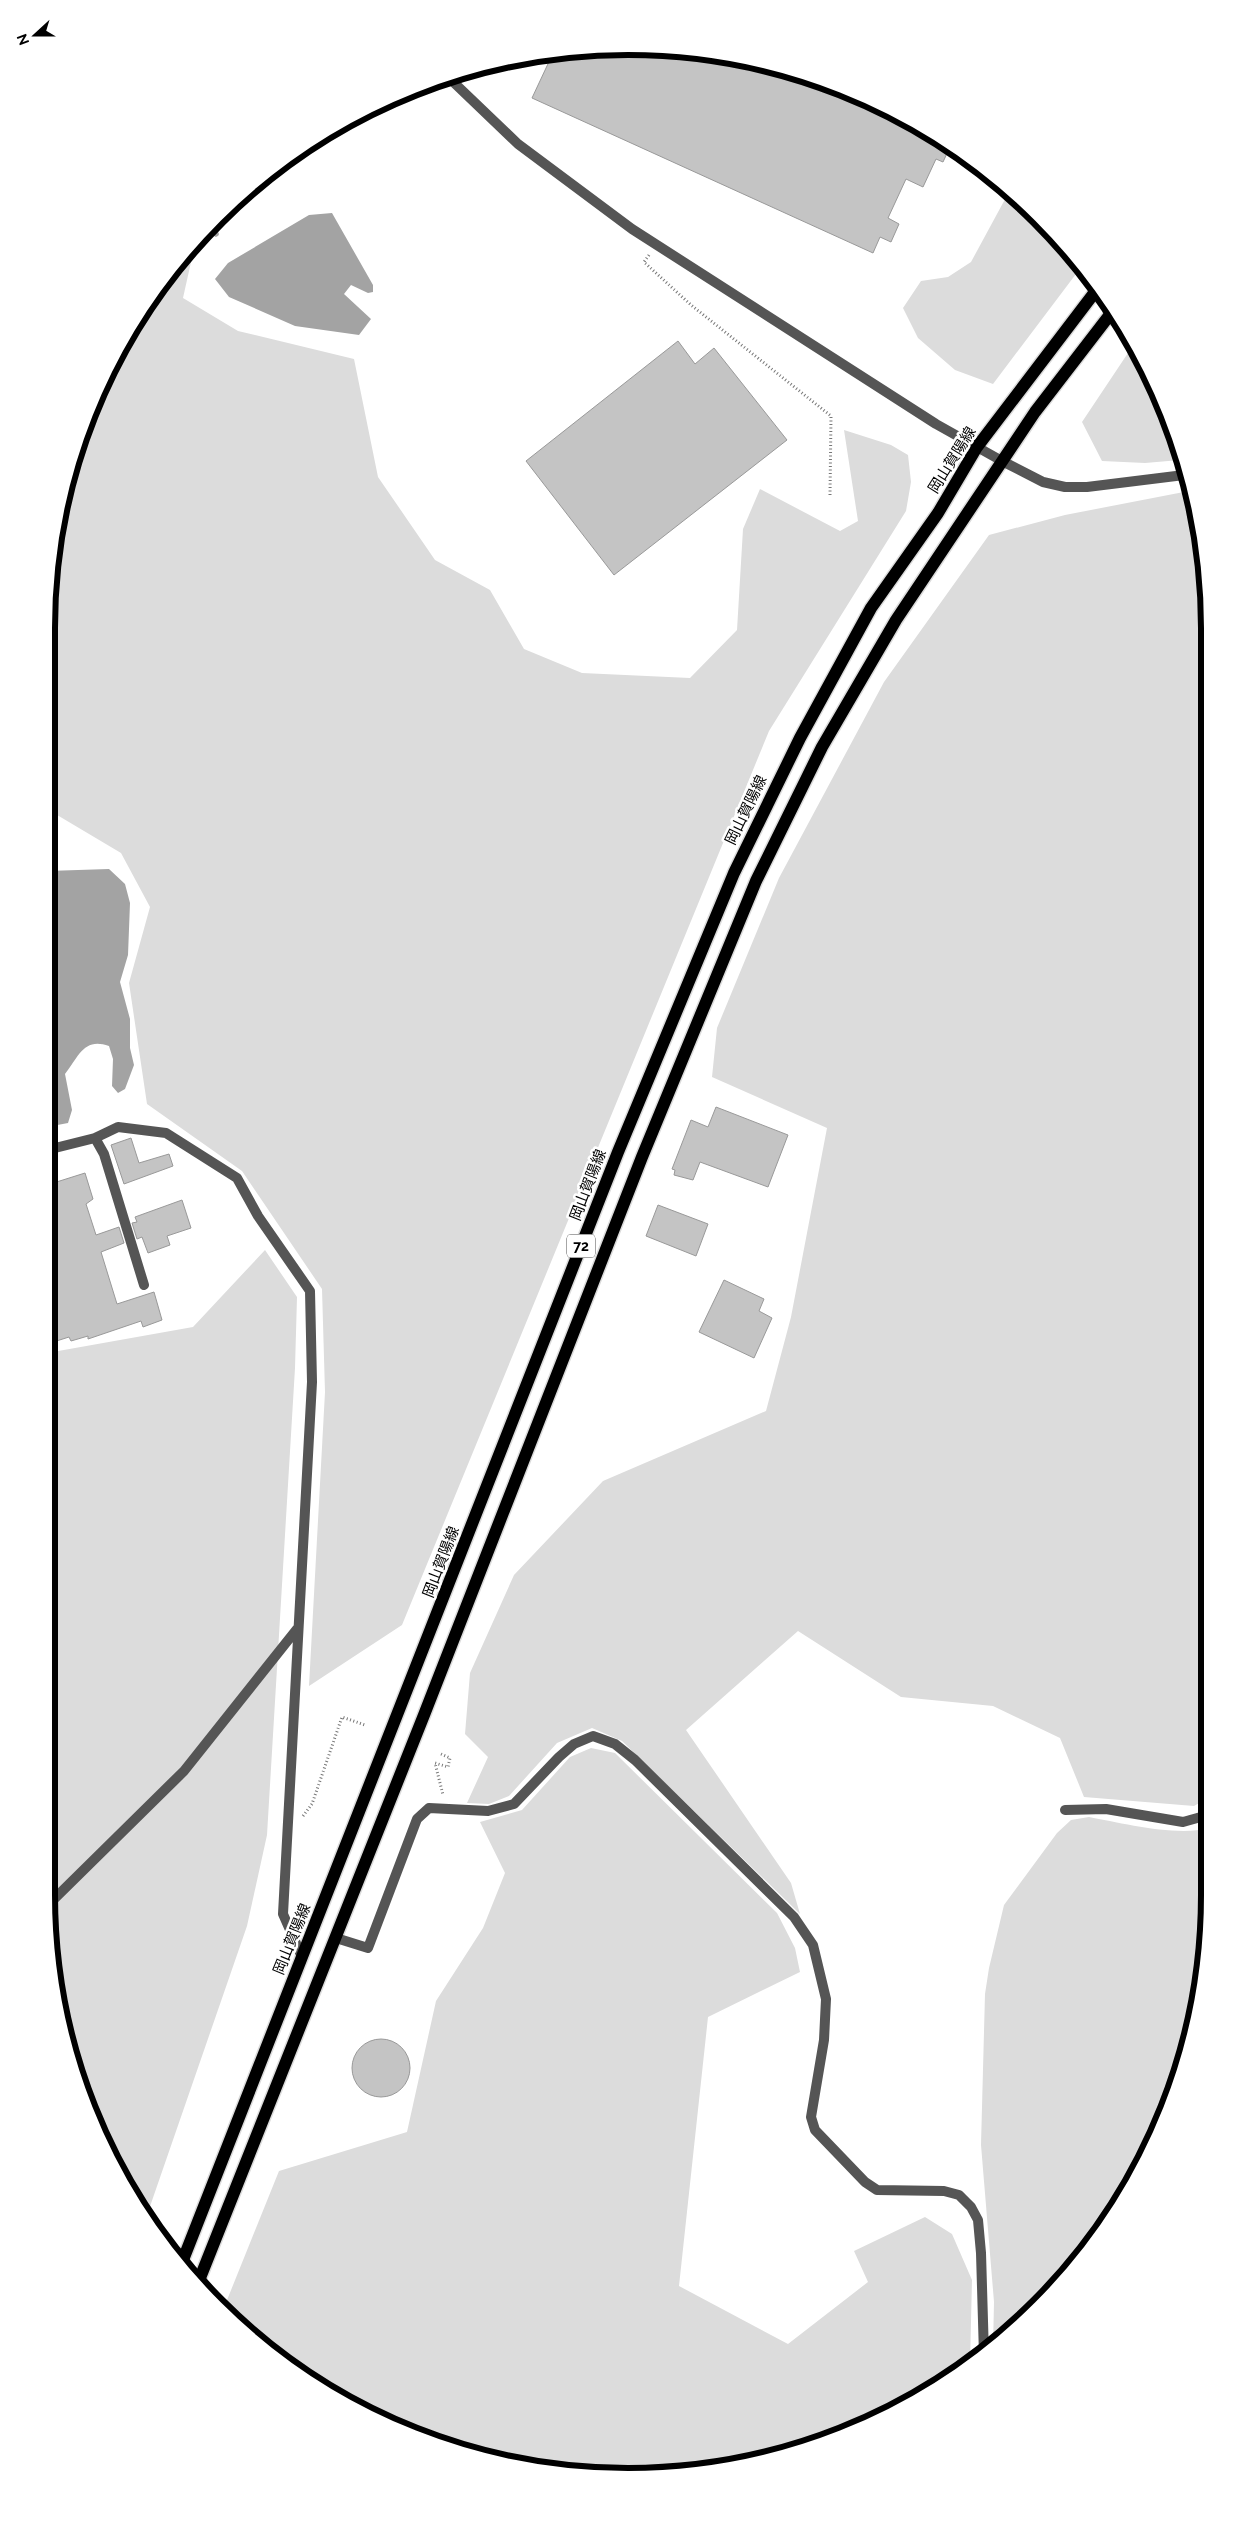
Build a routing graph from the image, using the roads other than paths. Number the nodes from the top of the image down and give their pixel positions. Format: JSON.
{"nodes":[{"id":1,"x":454,"y":82,"type":"edge"},
{"id":2,"x":1093,"y":294,"type":"edge"},
{"id":3,"x":1108,"y":317,"type":"edge"},
{"id":4,"x":977,"y":447,"type":"junction"},
{"id":5,"x":1002,"y":461,"type":"junction"},
{"id":6,"x":1180,"y":476,"type":"edge"},
{"id":7,"x":95,"y":1138,"type":"junction"},
{"id":8,"x":55,"y":1148,"type":"edge"},
{"id":9,"x":144,"y":1285,"type":"dead end"},
{"id":10,"x":298,"y":1629,"type":"junction"},
{"id":11,"x":1065,"y":1810,"type":"dead end"},
{"id":12,"x":1201,"y":1817,"type":"edge"},
{"id":13,"x":55,"y":1898,"type":"edge"},
{"id":14,"x":336,"y":1938,"type":"junction"},
{"id":15,"x":302,"y":1958,"type":"junction"},
{"id":16,"x":184,"y":2257,"type":"edge"},
{"id":17,"x":201,"y":2277,"type":"edge"},
{"id":18,"x":984,"y":2344,"type":"edge"}],
"edges":[{"from":1,"to":4,"type":"street"},
{"from":2,"to":4,"type":"main road","name":"岡山賀陽線","number":"72"},
{"from":3,"to":5,"type":"main road","number":"72"},
{"from":4,"to":5,"type":"street"},
{"from":4,"to":15,"type":"main road","name":"岡山賀陽線","number":"72"},
{"from":5,"to":6,"type":"street"},
{"from":5,"to":14,"type":"main road","number":"72"},
{"from":7,"to":8,"type":"street"},
{"from":7,"to":9,"type":"street"},
{"from":7,"to":10,"type":"street"},
{"from":10,"to":13,"type":"street"},
{"from":10,"to":15,"type":"street"},
{"from":11,"to":12,"type":"street"},
{"from":14,"to":17,"type":"main road","number":"72"},
{"from":14,"to":18,"type":"street"},
{"from":15,"to":16,"type":"main road","name":"岡山賀陽線","number":"72"}]}
